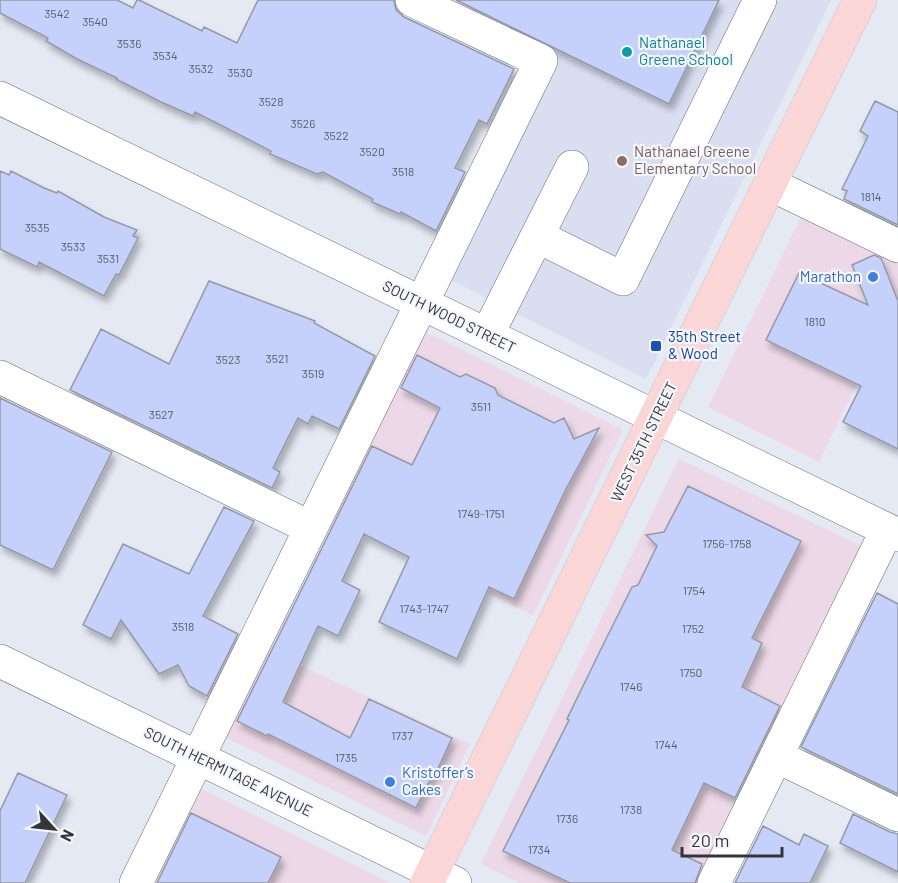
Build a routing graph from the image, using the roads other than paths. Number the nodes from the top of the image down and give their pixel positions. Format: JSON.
{"nodes":[{"id":1,"x":412,"y":0,"type":"edge"},
{"id":2,"x":760,"y":0,"type":"edge"},
{"id":3,"x":860,"y":0,"type":"edge"},
{"id":4,"x":0,"y":98,"type":"edge"},
{"id":5,"x":572,"y":166,"type":"dead end"},
{"id":6,"x":770,"y":184,"type":"junction"},
{"id":7,"x":537,"y":236,"type":"junction"},
{"id":8,"x":898,"y":246,"type":"edge"},
{"id":9,"x":423,"y":304,"type":"junction"},
{"id":10,"x":487,"y":335,"type":"junction"},
{"id":11,"x":0,"y":377,"type":"edge"},
{"id":12,"x":656,"y":417,"type":"junction"},
{"id":13,"x":311,"y":528,"type":"junction"},
{"id":14,"x":892,"y":533,"type":"edge"},
{"id":15,"x":0,"y":661,"type":"edge"},
{"id":16,"x":776,"y":756,"type":"junction"},
{"id":17,"x":197,"y":758,"type":"junction"},
{"id":18,"x":898,"y":815,"type":"edge"},
{"id":19,"x":438,"y":879,"type":"edge"},
{"id":20,"x":136,"y":883,"type":"edge"},
{"id":21,"x":714,"y":883,"type":"edge"}],
"edges":[{"from":1,"to":9,"type":"street"},
{"from":2,"to":7,"type":"street"},
{"from":3,"to":6,"type":"main road","name":"WEST 35TH STREET"},
{"from":4,"to":9,"type":"street","name":"SOUTH WOOD STREET"},
{"from":5,"to":7,"type":"street"},
{"from":6,"to":8,"type":"street"},
{"from":6,"to":12,"type":"main road","name":"WEST 35TH STREET"},
{"from":7,"to":10,"type":"street"},
{"from":9,"to":10,"type":"street","name":"SOUTH WOOD STREET"},
{"from":9,"to":13,"type":"street"},
{"from":10,"to":12,"type":"street","name":"SOUTH WOOD STREET"},
{"from":11,"to":13,"type":"street"},
{"from":12,"to":14,"type":"street","name":"SOUTH WOOD STREET"},
{"from":12,"to":19,"type":"main road","name":"WEST 35TH STREET"},
{"from":13,"to":17,"type":"street"},
{"from":14,"to":16,"type":"street"},
{"from":15,"to":17,"type":"street","name":"SOUTH HERMITAGE AVENUE"},
{"from":16,"to":18,"type":"street"},
{"from":16,"to":21,"type":"street"},
{"from":17,"to":19,"type":"street","name":"SOUTH HERMITAGE AVENUE"},
{"from":17,"to":20,"type":"street"}]}
